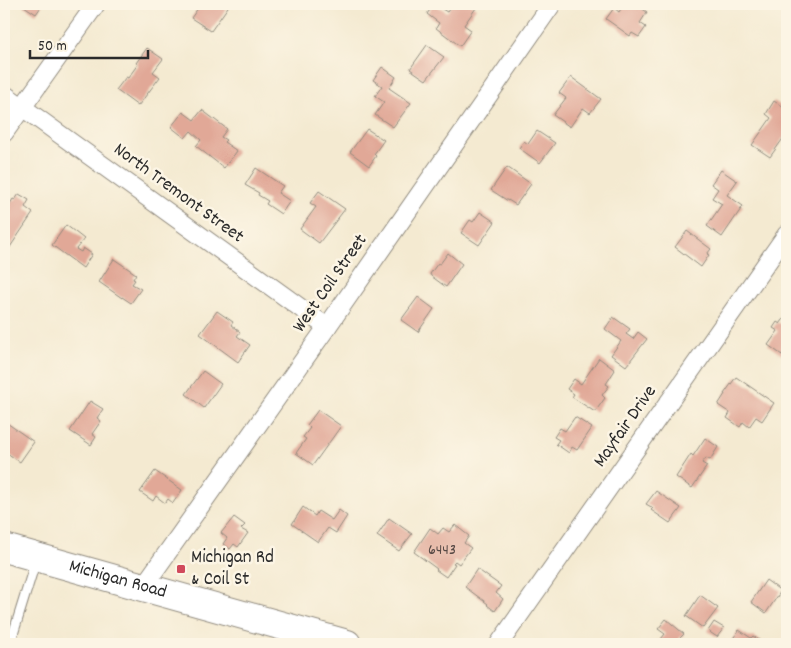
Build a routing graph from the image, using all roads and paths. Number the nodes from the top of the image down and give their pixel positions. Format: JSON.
{"nodes":[{"id":1,"x":96,"y":4,"type":"edge"},
{"id":2,"x":552,"y":4,"type":"edge"},
{"id":3,"x":4,"y":94,"type":"edge"},
{"id":4,"x":22,"y":108,"type":"junction"},
{"id":5,"x":4,"y":133,"type":"edge"},
{"id":6,"x":787,"y":234,"type":"edge"},
{"id":7,"x":327,"y":327,"type":"junction"},
{"id":8,"x":4,"y":548,"type":"edge"},
{"id":9,"x":37,"y":557,"type":"junction"},
{"id":10,"x":144,"y":587,"type":"junction"},
{"id":11,"x":10,"y":644,"type":"edge"},
{"id":12,"x":347,"y":644,"type":"edge"},
{"id":13,"x":499,"y":644,"type":"edge"}],
"edges":[{"from":1,"to":4,"type":"street"},
{"from":2,"to":7,"type":"street","name":"West Coil Street"},
{"from":3,"to":4,"type":"street","name":"North Tremont Street"},
{"from":4,"to":5,"type":"street"},
{"from":4,"to":7,"type":"street","name":"North Tremont Street"},
{"from":6,"to":13,"type":"street","name":"Mayfair Drive"},
{"from":7,"to":10,"type":"street","name":"West Coil Street"},
{"from":8,"to":9,"type":"main road","name":"Michigan Road"},
{"from":9,"to":10,"type":"main road","name":"Michigan Road"},
{"from":9,"to":11,"type":"lane"},
{"from":10,"to":12,"type":"main road","name":"Michigan Road"}]}
